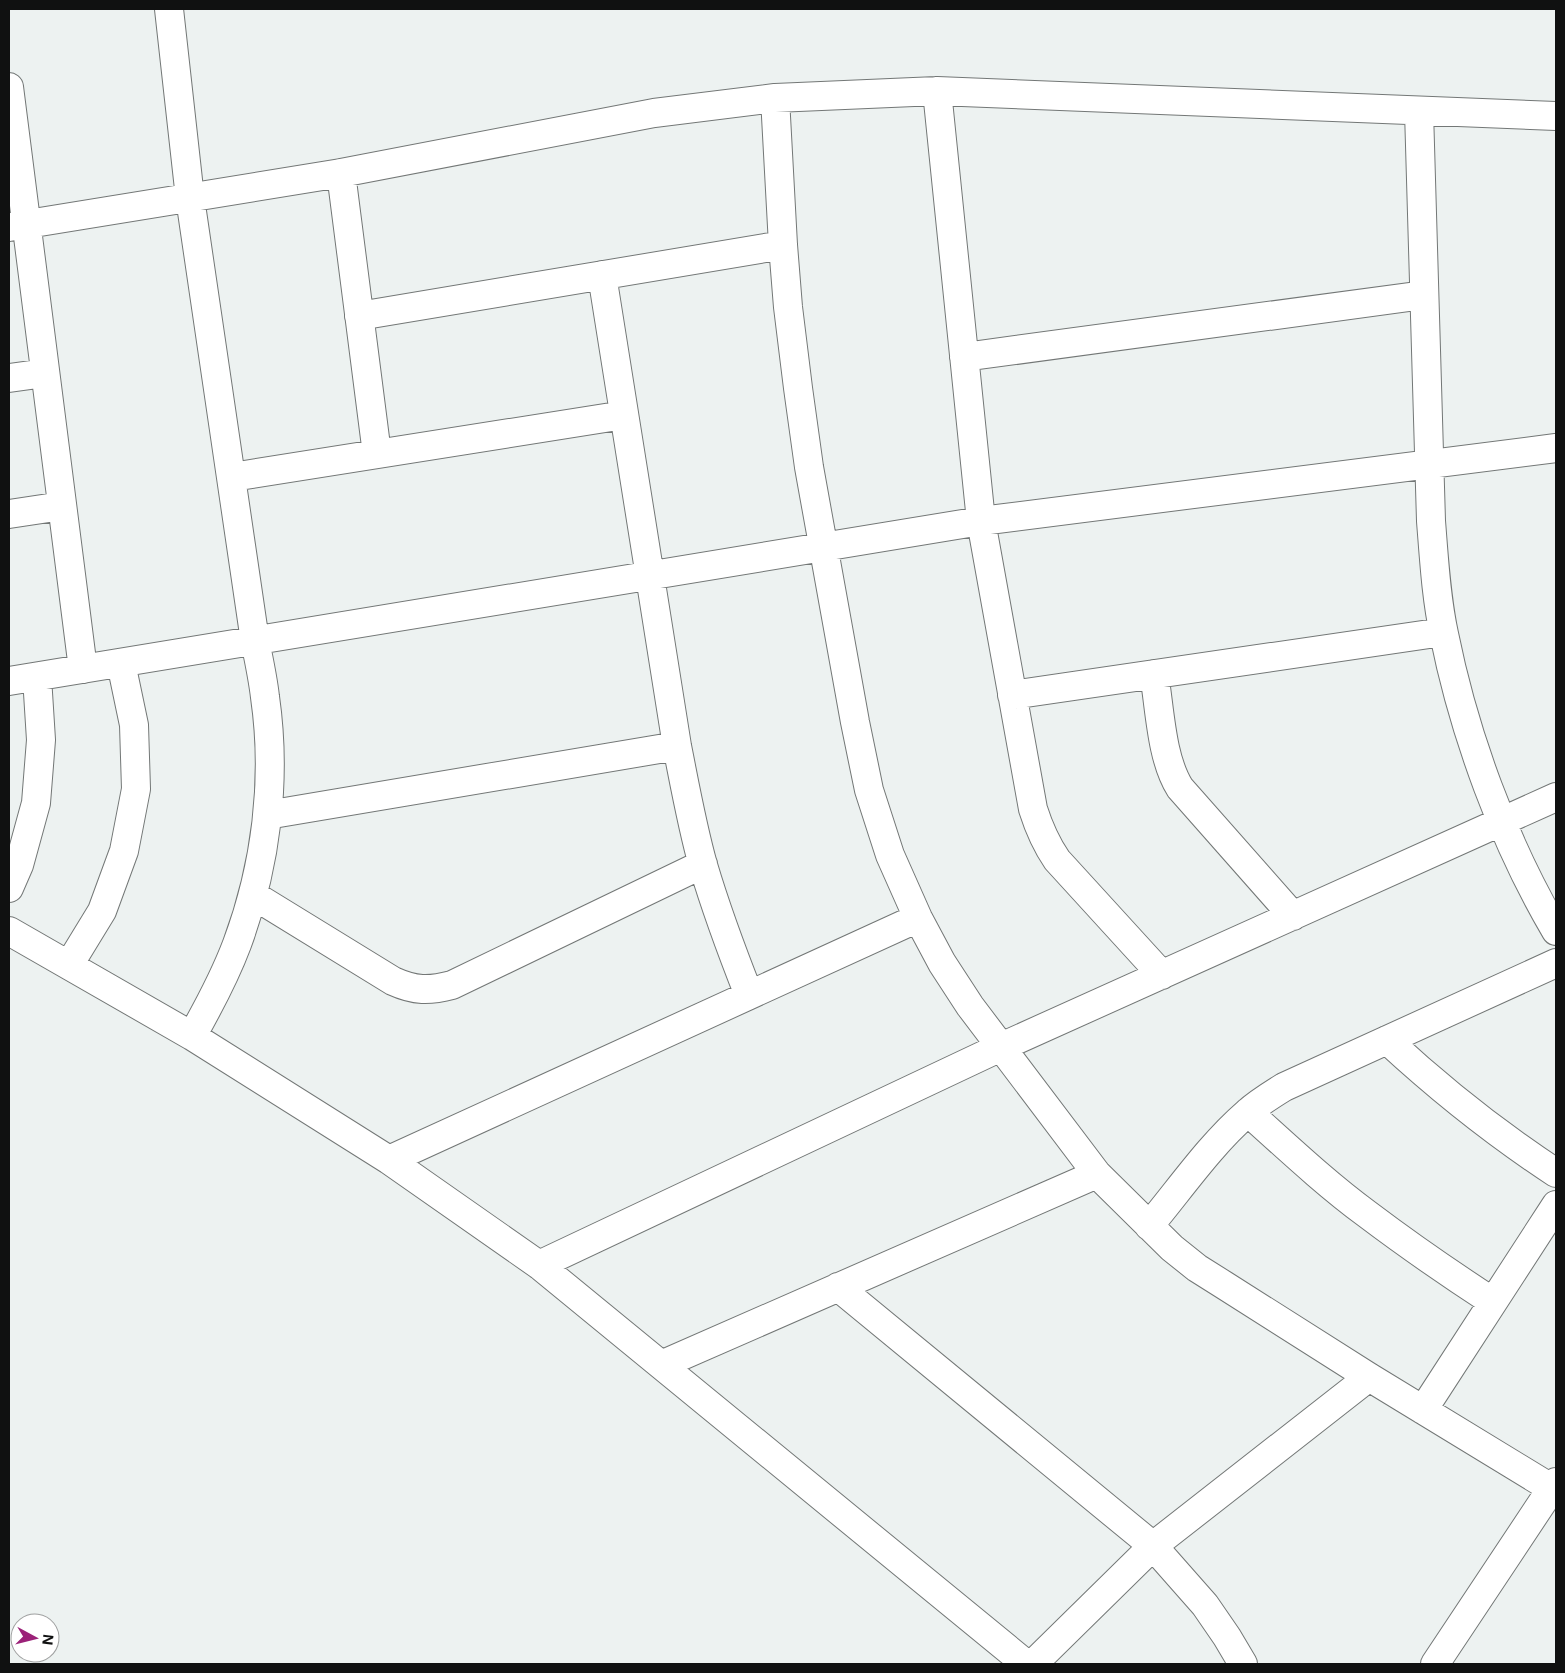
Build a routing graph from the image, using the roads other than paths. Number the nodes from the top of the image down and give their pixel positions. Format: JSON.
{"nodes":[{"id":1,"x":169,"y":9,"type":"edge"},
{"id":2,"x":9,"y":87,"type":"edge"},
{"id":3,"x":937,"y":91,"type":"junction"},
{"id":4,"x":775,"y":98,"type":"junction"},
{"id":5,"x":1419,"y":111,"type":"junction"},
{"id":6,"x":1556,"y":116,"type":"edge"},
{"id":7,"x":341,"y":173,"type":"junction"},
{"id":8,"x":190,"y":198,"type":"junction"},
{"id":9,"x":17,"y":226,"type":"edge"},
{"id":10,"x":783,"y":245,"type":"junction"},
{"id":11,"x":602,"y":275,"type":"junction"},
{"id":12,"x":1424,"y":295,"type":"junction"},
{"id":13,"x":359,"y":316,"type":"junction"},
{"id":14,"x":964,"y":356,"type":"junction"},
{"id":15,"x":45,"y":373,"type":"junction"},
{"id":16,"x":9,"y":378,"type":"edge"},
{"id":17,"x":624,"y":415,"type":"junction"},
{"id":18,"x":1556,"y":448,"type":"edge"},
{"id":19,"x":377,"y":454,"type":"junction"},
{"id":20,"x":1429,"y":465,"type":"junction"},
{"id":21,"x":232,"y":477,"type":"junction"},
{"id":22,"x":62,"y":506,"type":"junction"},
{"id":23,"x":9,"y":514,"type":"edge"},
{"id":24,"x":981,"y":522,"type":"junction"},
{"id":25,"x":824,"y":547,"type":"junction"},
{"id":26,"x":650,"y":576,"type":"junction"},
{"id":27,"x":1443,"y":632,"type":"junction"},
{"id":28,"x":255,"y":641,"type":"junction"},
{"id":29,"x":122,"y":663,"type":"junction"},
{"id":30,"x":83,"y":669,"type":"junction"},
{"id":31,"x":1154,"y":674,"type":"junction"},
{"id":32,"x":37,"y":677,"type":"junction"},
{"id":33,"x":9,"y":681,"type":"edge"},
{"id":34,"x":1012,"y":695,"type":"junction"},
{"id":35,"x":677,"y":746,"type":"junction"},
{"id":36,"x":1556,"y":797,"type":"edge"},
{"id":37,"x":267,"y":815,"type":"junction"},
{"id":38,"x":1503,"y":822,"type":"junction"},
{"id":39,"x":703,"y":864,"type":"junction"},
{"id":40,"x":9,"y":888,"type":"edge"},
{"id":41,"x":252,"y":895,"type":"junction"},
{"id":42,"x":1293,"y":916,"type":"junction"},
{"id":43,"x":918,"y":918,"type":"junction"},
{"id":44,"x":9,"y":931,"type":"edge"},
{"id":45,"x":1556,"y":931,"type":"edge"},
{"id":46,"x":1556,"y":963,"type":"edge"},
{"id":47,"x":69,"y":965,"type":"junction"},
{"id":48,"x":1162,"y":975,"type":"junction"},
{"id":49,"x":748,"y":995,"type":"junction"},
{"id":50,"x":192,"y":1036,"type":"junction"},
{"id":51,"x":1387,"y":1040,"type":"junction"},
{"id":52,"x":1001,"y":1047,"type":"junction"},
{"id":53,"x":1248,"y":1112,"type":"junction"},
{"id":54,"x":389,"y":1160,"type":"junction"},
{"id":55,"x":1556,"y":1173,"type":"edge"},
{"id":56,"x":1098,"y":1174,"type":"junction"},
{"id":57,"x":1556,"y":1204,"type":"edge"},
{"id":58,"x":1149,"y":1226,"type":"junction"},
{"id":59,"x":538,"y":1265,"type":"junction"},
{"id":60,"x":838,"y":1287,"type":"junction"},
{"id":61,"x":1493,"y":1302,"type":"junction"},
{"id":62,"x":661,"y":1365,"type":"junction"},
{"id":63,"x":1369,"y":1377,"type":"junction"},
{"id":64,"x":1423,"y":1410,"type":"junction"},
{"id":65,"x":1555,"y":1487,"type":"edge"},
{"id":66,"x":1153,"y":1546,"type":"junction"},
{"id":67,"x":1026,"y":1664,"type":"edge"},
{"id":68,"x":1033,"y":1664,"type":"edge"},
{"id":69,"x":1243,"y":1664,"type":"edge"},
{"id":70,"x":1435,"y":1664,"type":"edge"}],
"edges":[{"from":1,"to":8,"type":"street"},
{"from":2,"to":9,"type":"street"},
{"from":3,"to":4,"type":"street"},
{"from":3,"to":5,"type":"street"},
{"from":3,"to":14,"type":"street"},
{"from":4,"to":7,"type":"street"},
{"from":4,"to":10,"type":"street"},
{"from":5,"to":6,"type":"street"},
{"from":5,"to":12,"type":"street"},
{"from":7,"to":8,"type":"street"},
{"from":7,"to":13,"type":"street"},
{"from":8,"to":9,"type":"street"},
{"from":8,"to":21,"type":"street"},
{"from":9,"to":15,"type":"street"},
{"from":10,"to":11,"type":"street"},
{"from":10,"to":25,"type":"street"},
{"from":11,"to":13,"type":"street"},
{"from":11,"to":17,"type":"street"},
{"from":12,"to":14,"type":"street"},
{"from":12,"to":20,"type":"street"},
{"from":13,"to":19,"type":"street"},
{"from":14,"to":24,"type":"street"},
{"from":15,"to":16,"type":"street"},
{"from":15,"to":22,"type":"street"},
{"from":17,"to":19,"type":"street"},
{"from":17,"to":26,"type":"street"},
{"from":18,"to":20,"type":"street"},
{"from":19,"to":21,"type":"street"},
{"from":20,"to":24,"type":"street"},
{"from":20,"to":27,"type":"street"},
{"from":21,"to":28,"type":"street"},
{"from":22,"to":23,"type":"street"},
{"from":22,"to":30,"type":"street"},
{"from":24,"to":25,"type":"street"},
{"from":24,"to":34,"type":"street"},
{"from":25,"to":26,"type":"street"},
{"from":25,"to":43,"type":"street"},
{"from":26,"to":28,"type":"street"},
{"from":26,"to":35,"type":"street"},
{"from":27,"to":31,"type":"street"},
{"from":27,"to":38,"type":"street"},
{"from":28,"to":29,"type":"street"},
{"from":28,"to":37,"type":"street"},
{"from":29,"to":30,"type":"street"},
{"from":29,"to":47,"type":"street"},
{"from":30,"to":32,"type":"street"},
{"from":31,"to":34,"type":"street"},
{"from":31,"to":42,"type":"street"},
{"from":32,"to":33,"type":"street"},
{"from":32,"to":40,"type":"street"},
{"from":34,"to":48,"type":"street"},
{"from":35,"to":37,"type":"street"},
{"from":35,"to":39,"type":"street"},
{"from":36,"to":38,"type":"street"},
{"from":37,"to":41,"type":"street"},
{"from":38,"to":42,"type":"street"},
{"from":38,"to":45,"type":"street"},
{"from":39,"to":41,"type":"street"},
{"from":39,"to":49,"type":"street"},
{"from":41,"to":50,"type":"street"},
{"from":42,"to":48,"type":"street"},
{"from":43,"to":49,"type":"street"},
{"from":43,"to":52,"type":"street"},
{"from":44,"to":47,"type":"street"},
{"from":46,"to":51,"type":"street"},
{"from":47,"to":50,"type":"street"},
{"from":48,"to":52,"type":"street"},
{"from":49,"to":54,"type":"street"},
{"from":50,"to":54,"type":"street"},
{"from":51,"to":53,"type":"street"},
{"from":51,"to":55,"type":"street"},
{"from":52,"to":56,"type":"street"},
{"from":52,"to":59,"type":"street"},
{"from":53,"to":58,"type":"street"},
{"from":53,"to":61,"type":"street"},
{"from":54,"to":59,"type":"street"},
{"from":56,"to":58,"type":"street"},
{"from":56,"to":60,"type":"street"},
{"from":57,"to":61,"type":"street"},
{"from":58,"to":63,"type":"street"},
{"from":59,"to":62,"type":"street"},
{"from":60,"to":62,"type":"street"},
{"from":60,"to":66,"type":"street"},
{"from":61,"to":64,"type":"street"},
{"from":62,"to":67,"type":"street"},
{"from":63,"to":64,"type":"street"},
{"from":63,"to":66,"type":"street"},
{"from":64,"to":65,"type":"street"},
{"from":65,"to":70,"type":"street"},
{"from":66,"to":68,"type":"street"},
{"from":66,"to":69,"type":"street"}]}
